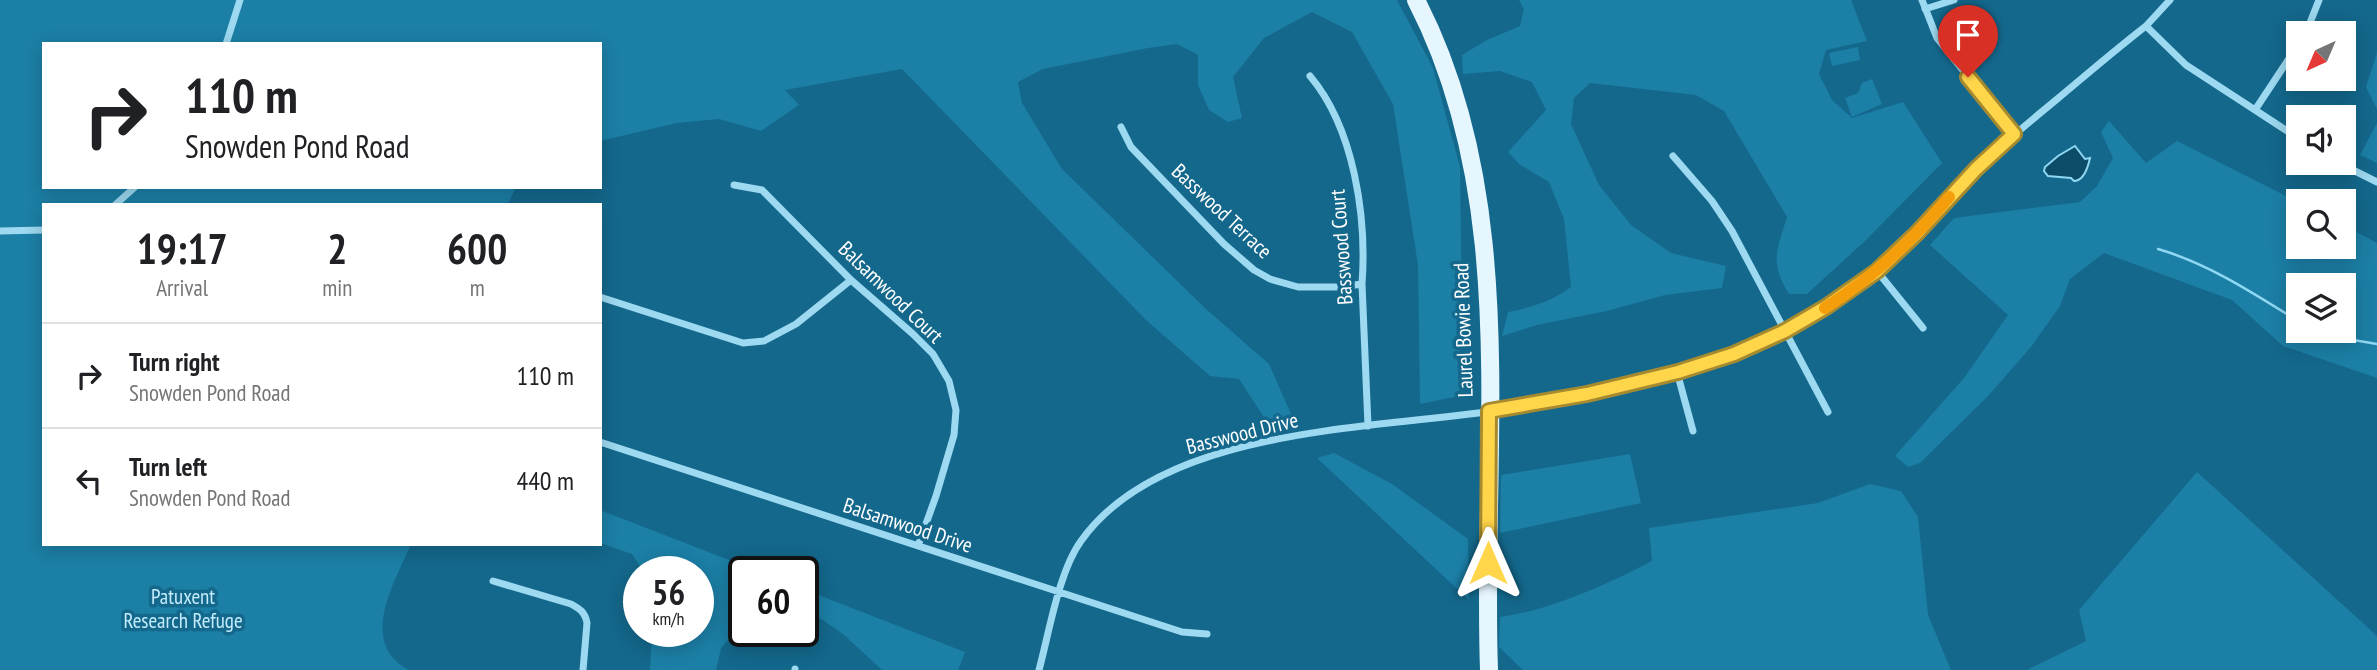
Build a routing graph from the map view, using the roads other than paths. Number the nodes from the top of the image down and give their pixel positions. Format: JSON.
{"nodes":[{"id":1,"x":240,"y":0,"type":"edge"},
{"id":2,"x":1416,"y":0,"type":"edge"},
{"id":3,"x":1922,"y":0,"type":"edge"},
{"id":4,"x":1954,"y":0,"type":"edge"},
{"id":5,"x":2170,"y":0,"type":"edge"},
{"id":6,"x":2319,"y":0,"type":"edge"},
{"id":7,"x":1925,"y":9,"type":"junction"},
{"id":8,"x":2311,"y":21,"type":"edge"},
{"id":9,"x":2146,"y":26,"type":"junction"},
{"id":10,"x":227,"y":42,"type":"edge"},
{"id":11,"x":2286,"y":63,"type":"edge"},
{"id":12,"x":1310,"y":76,"type":"dead end"},
{"id":13,"x":2255,"y":110,"type":"junction"},
{"id":14,"x":1121,"y":127,"type":"dead end"},
{"id":15,"x":2286,"y":130,"type":"edge"},
{"id":16,"x":2014,"y":134,"type":"junction"},
{"id":17,"x":1673,"y":156,"type":"dead end"},
{"id":18,"x":2356,"y":172,"type":"edge"},
{"id":19,"x":2377,"y":182,"type":"edge"},
{"id":20,"x":734,"y":184,"type":"dead end"},
{"id":21,"x":133,"y":189,"type":"edge"},
{"id":22,"x":117,"y":203,"type":"edge"},
{"id":23,"x":42,"y":230,"type":"edge"},
{"id":24,"x":0,"y":231,"type":"edge"},
{"id":25,"x":1877,"y":271,"type":"junction"},
{"id":26,"x":851,"y":280,"type":"junction"},
{"id":27,"x":1362,"y":284,"type":"junction"},
{"id":28,"x":602,"y":298,"type":"edge"},
{"id":29,"x":1923,"y":328,"type":"dead end"},
{"id":30,"x":1785,"y":331,"type":"junction"},
{"id":31,"x":1678,"y":372,"type":"junction"},
{"id":32,"x":1489,"y":411,"type":"junction"},
{"id":33,"x":1828,"y":412,"type":"dead end"},
{"id":34,"x":1368,"y":426,"type":"junction"},
{"id":35,"x":1693,"y":431,"type":"dead end"},
{"id":36,"x":602,"y":443,"type":"edge"},
{"id":37,"x":918,"y":546,"type":"junction"},
{"id":38,"x":493,"y":581,"type":"dead end"},
{"id":39,"x":1060,"y":593,"type":"junction"},
{"id":40,"x":1207,"y":634,"type":"dead end"},
{"id":41,"x":583,"y":670,"type":"edge"},
{"id":42,"x":1039,"y":670,"type":"edge"},
{"id":43,"x":1489,"y":670,"type":"edge"}],
"edges":[{"from":1,"to":10,"type":"street"},
{"from":2,"to":32,"type":"main road","name":"Laurel Bowie Road"},
{"from":3,"to":7,"type":"street"},
{"from":4,"to":7,"type":"street"},
{"from":5,"to":9,"type":"street","name":"Basswood Drive"},
{"from":6,"to":8,"type":"street"},
{"from":7,"to":16,"type":"street"},
{"from":9,"to":13,"type":"street"},
{"from":9,"to":16,"type":"street","name":"Basswood Drive"},
{"from":11,"to":13,"type":"street"},
{"from":12,"to":27,"type":"street","name":"Basswood Court"},
{"from":13,"to":15,"type":"street"},
{"from":14,"to":27,"type":"street","name":"Basswood Terrace"},
{"from":16,"to":25,"type":"street","name":"Basswood Drive"},
{"from":17,"to":30,"type":"street"},
{"from":18,"to":19,"type":"street"},
{"from":20,"to":26,"type":"street","name":"Balsamwood Court"},
{"from":21,"to":22,"type":"street"},
{"from":23,"to":24,"type":"street"},
{"from":25,"to":29,"type":"street"},
{"from":25,"to":30,"type":"street","name":"Basswood Drive"},
{"from":26,"to":28,"type":"street"},
{"from":26,"to":37,"type":"street","name":"Balsamwood Court"},
{"from":27,"to":34,"type":"street","name":"Basswood Court"},
{"from":30,"to":31,"type":"street","name":"Basswood Drive"},
{"from":30,"to":33,"type":"street"},
{"from":31,"to":32,"type":"street","name":"Basswood Drive"},
{"from":31,"to":35,"type":"street"},
{"from":32,"to":34,"type":"street","name":"Basswood Drive"},
{"from":32,"to":43,"type":"main road","name":"Laurel Bowie Road"},
{"from":34,"to":39,"type":"street","name":"Basswood Drive"},
{"from":36,"to":37,"type":"street","name":"Balsamwood Drive"},
{"from":37,"to":39,"type":"street","name":"Balsamwood Drive"},
{"from":38,"to":41,"type":"street"},
{"from":39,"to":40,"type":"street","name":"Balsamwood Drive"},
{"from":39,"to":42,"type":"street","name":"Basswood Drive"}]}
